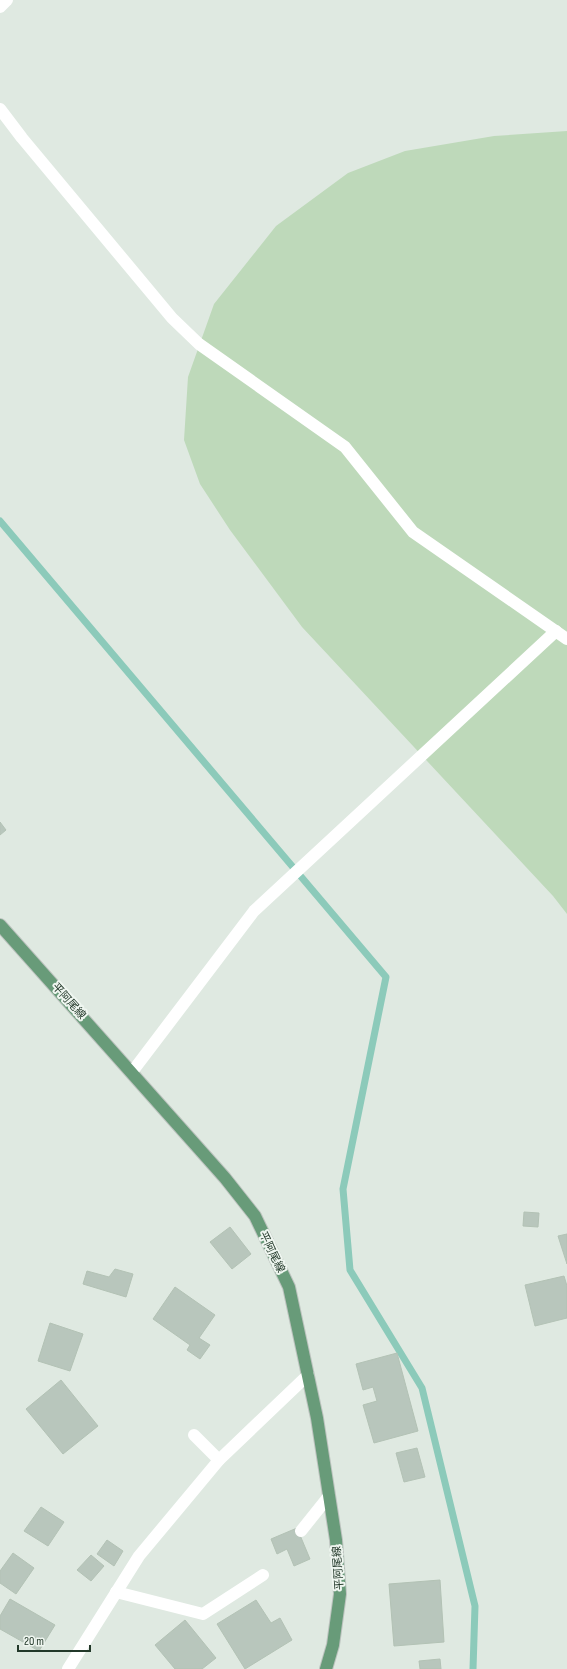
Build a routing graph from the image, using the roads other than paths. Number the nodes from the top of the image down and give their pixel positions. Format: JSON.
{"nodes":[{"id":1,"x":7,"y":0,"type":"edge"},
{"id":2,"x":0,"y":7,"type":"edge"},
{"id":3,"x":0,"y":109,"type":"edge"},
{"id":4,"x":556,"y":631,"type":"junction"},
{"id":5,"x":567,"y":639,"type":"edge"},
{"id":6,"x":0,"y":925,"type":"edge"},
{"id":7,"x":132,"y":1072,"type":"junction"},
{"id":8,"x":308,"y":1375,"type":"junction"},
{"id":9,"x":194,"y":1435,"type":"dead end"},
{"id":10,"x":219,"y":1460,"type":"junction"},
{"id":11,"x":329,"y":1496,"type":"junction"},
{"id":12,"x":301,"y":1531,"type":"dead end"},
{"id":13,"x":262,"y":1575,"type":"dead end"},
{"id":14,"x":116,"y":1592,"type":"junction"},
{"id":15,"x":68,"y":1669,"type":"edge"},
{"id":16,"x":326,"y":1669,"type":"edge"}],
"edges":[{"from":1,"to":2,"type":"street"},
{"from":3,"to":4,"type":"street"},
{"from":4,"to":5,"type":"street"},
{"from":4,"to":7,"type":"street"},
{"from":6,"to":7,"type":"main road","name":"平阿尾線"},
{"from":7,"to":8,"type":"main road","name":"平阿尾線"},
{"from":8,"to":10,"type":"street"},
{"from":8,"to":11,"type":"main road","name":"平阿尾線"},
{"from":9,"to":10,"type":"street"},
{"from":10,"to":14,"type":"street"},
{"from":11,"to":12,"type":"street"},
{"from":11,"to":16,"type":"main road","name":"平阿尾線"},
{"from":13,"to":14,"type":"street"},
{"from":14,"to":15,"type":"street"}]}
